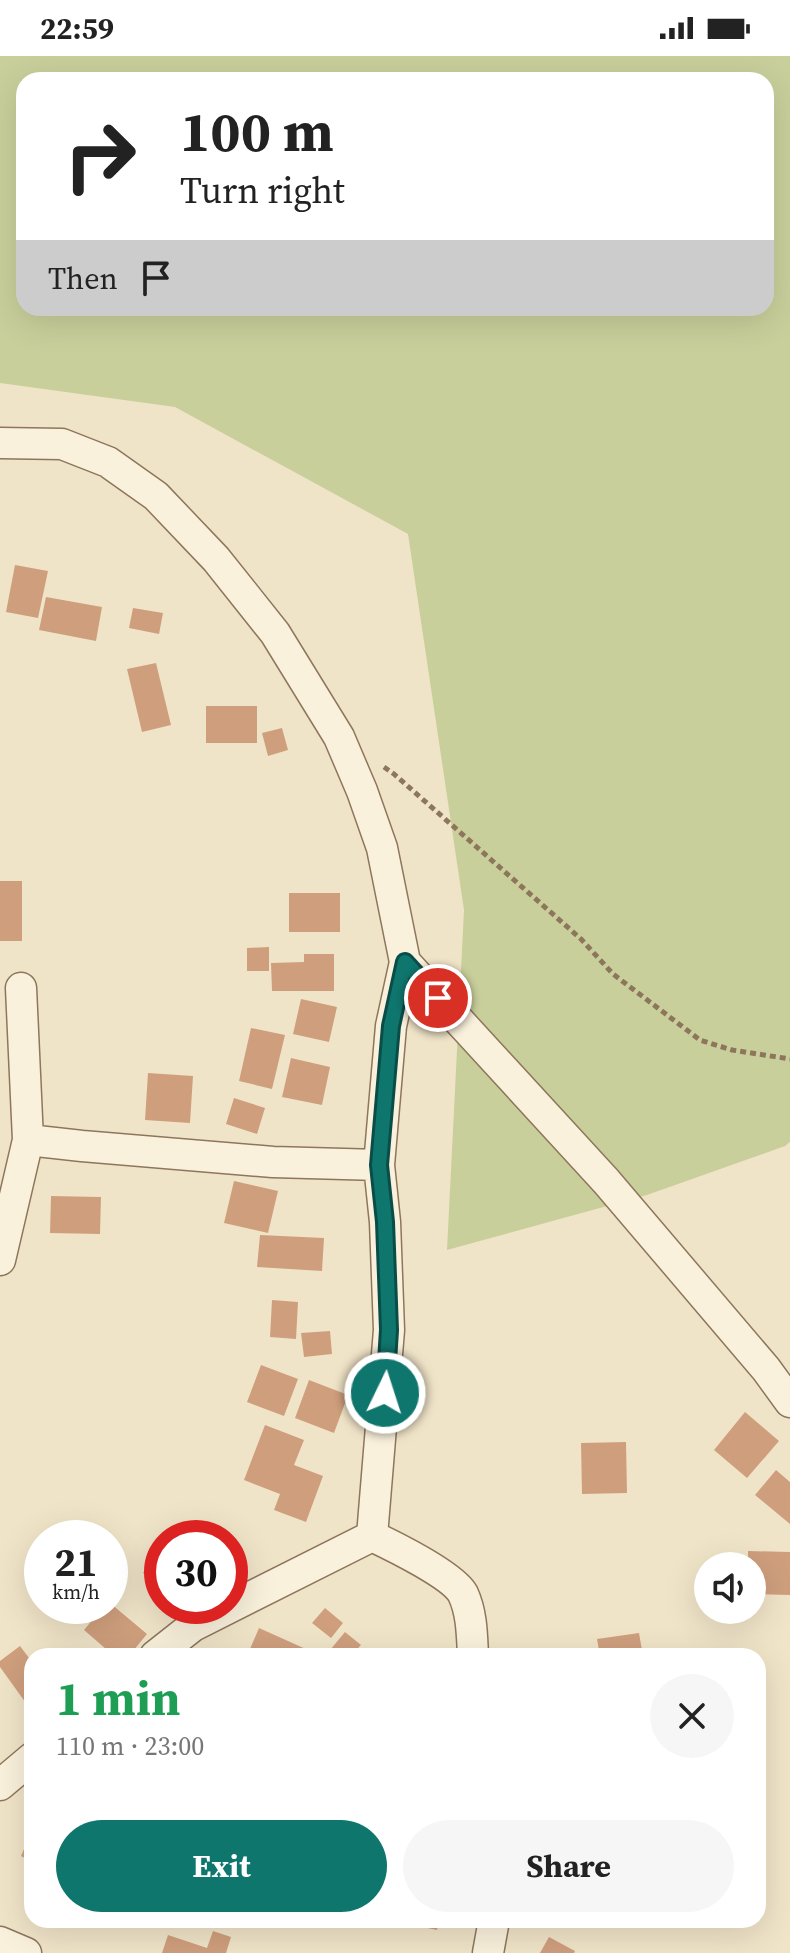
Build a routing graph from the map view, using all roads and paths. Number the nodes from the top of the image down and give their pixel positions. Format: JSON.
{"nodes":[{"id":1,"x":0,"y":443,"type":"edge"},
{"id":2,"x":383,"y":766,"type":"dead end"},
{"id":3,"x":405,"y":962,"type":"junction"},
{"id":4,"x":21,"y":988,"type":"dead end"},
{"id":5,"x":790,"y":1059,"type":"edge"},
{"id":6,"x":28,"y":1140,"type":"junction"},
{"id":7,"x":379,"y":1165,"type":"junction"},
{"id":8,"x":0,"y":1260,"type":"edge"},
{"id":9,"x":790,"y":1402,"type":"edge"},
{"id":10,"x":372,"y":1536,"type":"junction"},
{"id":11,"x":165,"y":1648,"type":"edge"},
{"id":12,"x":473,"y":1648,"type":"edge"},
{"id":13,"x":24,"y":1765,"type":"edge"},
{"id":14,"x":0,"y":1785,"type":"edge"},
{"id":15,"x":493,"y":1928,"type":"edge"},
{"id":16,"x":0,"y":1942,"type":"edge"},
{"id":17,"x":26,"y":1953,"type":"edge"},
{"id":18,"x":488,"y":1953,"type":"edge"}],
"edges":[{"from":1,"to":3,"type":"street"},
{"from":2,"to":5,"type":"path"},
{"from":3,"to":7,"type":"street"},
{"from":3,"to":9,"type":"street"},
{"from":4,"to":6,"type":"street"},
{"from":6,"to":7,"type":"street"},
{"from":6,"to":8,"type":"street"},
{"from":7,"to":10,"type":"street"},
{"from":10,"to":11,"type":"street"},
{"from":10,"to":12,"type":"street"},
{"from":13,"to":14,"type":"street"},
{"from":15,"to":18,"type":"street"},
{"from":16,"to":17,"type":"street"}]}
